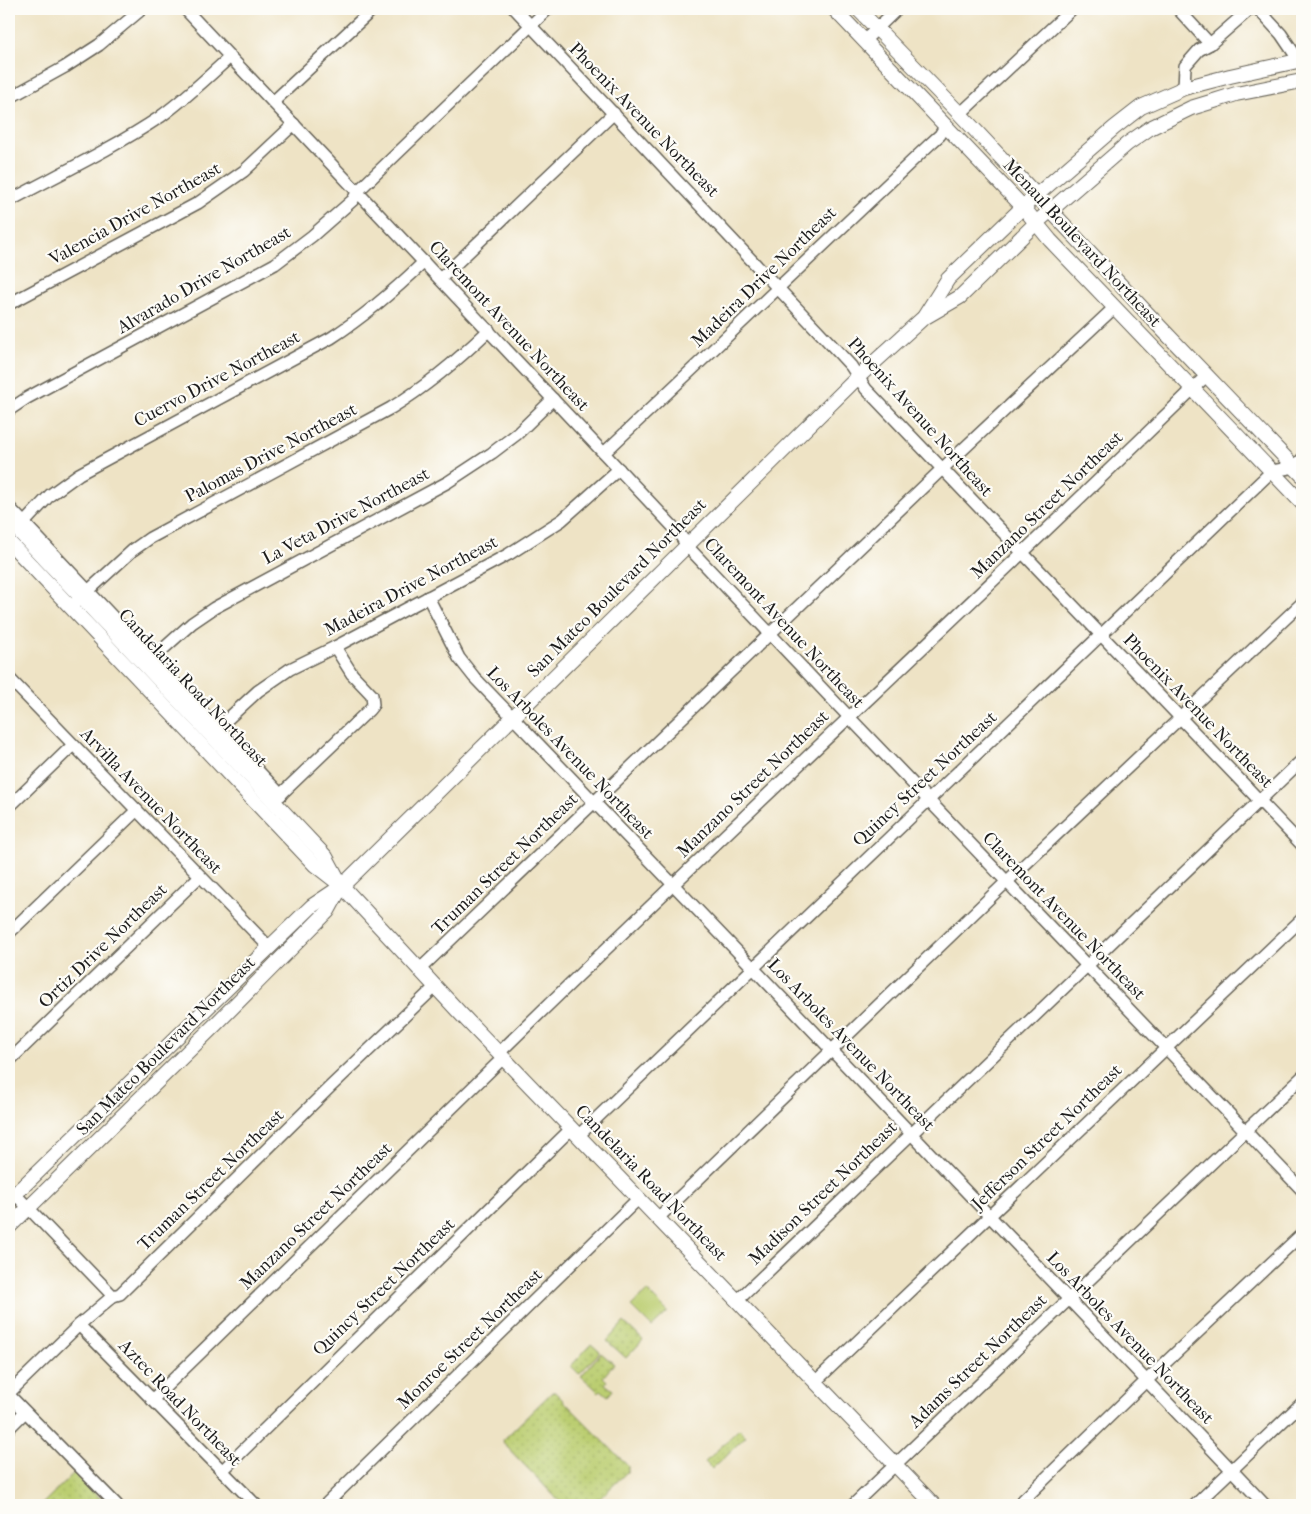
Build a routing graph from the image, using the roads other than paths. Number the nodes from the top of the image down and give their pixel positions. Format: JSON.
{"nodes":[{"id":1,"x":142,"y":9,"type":"edge"},
{"id":2,"x":373,"y":9,"type":"edge"},
{"id":3,"x":514,"y":9,"type":"edge"},
{"id":4,"x":548,"y":9,"type":"edge"},
{"id":5,"x":834,"y":9,"type":"edge"},
{"id":6,"x":858,"y":9,"type":"edge"},
{"id":7,"x":897,"y":9,"type":"edge"},
{"id":8,"x":1072,"y":9,"type":"edge"},
{"id":9,"x":1178,"y":9,"type":"edge"},
{"id":10,"x":1250,"y":9,"type":"edge"},
{"id":11,"x":1258,"y":9,"type":"edge"},
{"id":12,"x":192,"y":11,"type":"edge"},
{"id":13,"x":530,"y":26,"type":"junction"},
{"id":14,"x":877,"y":29,"type":"junction"},
{"id":15,"x":864,"y":41,"type":"junction"},
{"id":16,"x":1210,"y":44,"type":"junction"},
{"id":17,"x":230,"y":57,"type":"junction"},
{"id":18,"x":1302,"y":62,"type":"edge"},
{"id":19,"x":1302,"y":81,"type":"edge"},
{"id":20,"x":904,"y":83,"type":"junction"},
{"id":21,"x":1184,"y":88,"type":"junction"},
{"id":22,"x":9,"y":98,"type":"edge"},
{"id":23,"x":273,"y":102,"type":"junction"},
{"id":24,"x":614,"y":113,"type":"junction"},
{"id":25,"x":960,"y":114,"type":"junction"},
{"id":26,"x":294,"y":124,"type":"junction"},
{"id":27,"x":946,"y":125,"type":"junction"},
{"id":28,"x":983,"y":139,"type":"junction"},
{"id":29,"x":358,"y":191,"type":"junction"},
{"id":30,"x":1036,"y":196,"type":"junction"},
{"id":31,"x":9,"y":201,"type":"edge"},
{"id":32,"x":1023,"y":207,"type":"junction"},
{"id":33,"x":1051,"y":211,"type":"junction"},
{"id":34,"x":1036,"y":223,"type":"junction"},
{"id":35,"x":424,"y":262,"type":"junction"},
{"id":36,"x":440,"y":279,"type":"junction"},
{"id":37,"x":778,"y":288,"type":"junction"},
{"id":38,"x":9,"y":304,"type":"edge"},
{"id":39,"x":1115,"y":307,"type":"junction"},
{"id":40,"x":922,"y":319,"type":"junction"},
{"id":41,"x":1161,"y":328,"type":"junction"},
{"id":42,"x":489,"y":330,"type":"junction"},
{"id":43,"x":1207,"y":375,"type":"junction"},
{"id":44,"x":858,"y":377,"type":"junction"},
{"id":45,"x":1194,"y":388,"type":"junction"},
{"id":46,"x":553,"y":399,"type":"junction"},
{"id":47,"x":9,"y":410,"type":"edge"},
{"id":48,"x":604,"y":454,"type":"junction"},
{"id":49,"x":1300,"y":467,"type":"edge"},
{"id":50,"x":619,"y":469,"type":"junction"},
{"id":51,"x":942,"y":470,"type":"junction"},
{"id":52,"x":1272,"y":472,"type":"junction"},
{"id":53,"x":1302,"y":503,"type":"edge"},
{"id":54,"x":9,"y":506,"type":"edge"},
{"id":55,"x":9,"y":521,"type":"edge"},
{"id":56,"x":22,"y":528,"type":"junction"},
{"id":57,"x":9,"y":543,"type":"edge"},
{"id":58,"x":687,"y":546,"type":"junction"},
{"id":59,"x":1023,"y":554,"type":"junction"},
{"id":60,"x":85,"y":594,"type":"junction"},
{"id":61,"x":428,"y":597,"type":"junction"},
{"id":62,"x":1302,"y":603,"type":"edge"},
{"id":63,"x":70,"y":607,"type":"junction"},
{"id":64,"x":770,"y":634,"type":"junction"},
{"id":65,"x":1102,"y":636,"type":"junction"},
{"id":66,"x":335,"y":647,"type":"junction"},
{"id":67,"x":152,"y":659,"type":"junction"},
{"id":68,"x":9,"y":678,"type":"edge"},
{"id":69,"x":513,"y":717,"type":"junction"},
{"id":70,"x":849,"y":717,"type":"junction"},
{"id":71,"x":1181,"y":718,"type":"junction"},
{"id":72,"x":218,"y":728,"type":"junction"},
{"id":73,"x":74,"y":745,"type":"junction"},
{"id":74,"x":1302,"y":760,"type":"edge"},
{"id":75,"x":277,"y":798,"type":"junction"},
{"id":76,"x":928,"y":800,"type":"junction"},
{"id":77,"x":1260,"y":801,"type":"junction"},
{"id":78,"x":594,"y":802,"type":"junction"},
{"id":79,"x":9,"y":807,"type":"edge"},
{"id":80,"x":137,"y":810,"type":"junction"},
{"id":81,"x":263,"y":811,"type":"junction"},
{"id":82,"x":1302,"y":845,"type":"edge"},
{"id":83,"x":200,"y":876,"type":"junction"},
{"id":84,"x":1007,"y":882,"type":"junction"},
{"id":85,"x":673,"y":885,"type":"junction"},
{"id":86,"x":342,"y":886,"type":"junction"},
{"id":87,"x":1302,"y":919,"type":"edge"},
{"id":88,"x":9,"y":933,"type":"edge"},
{"id":89,"x":269,"y":947,"type":"junction"},
{"id":90,"x":1087,"y":966,"type":"junction"},
{"id":91,"x":753,"y":967,"type":"junction"},
{"id":92,"x":420,"y":970,"type":"junction"},
{"id":93,"x":435,"y":987,"type":"junction"},
{"id":94,"x":217,"y":1023,"type":"junction"},
{"id":95,"x":1167,"y":1048,"type":"junction"},
{"id":96,"x":832,"y":1050,"type":"junction"},
{"id":97,"x":501,"y":1055,"type":"junction"},
{"id":98,"x":9,"y":1061,"type":"edge"},
{"id":99,"x":1302,"y":1077,"type":"edge"},
{"id":100,"x":1245,"y":1130,"type":"junction"},
{"id":101,"x":575,"y":1132,"type":"junction"},
{"id":102,"x":910,"y":1133,"type":"junction"},
{"id":103,"x":1302,"y":1190,"type":"edge"},
{"id":104,"x":12,"y":1197,"type":"edge"},
{"id":105,"x":638,"y":1199,"type":"junction"},
{"id":106,"x":28,"y":1208,"type":"junction"},
{"id":107,"x":990,"y":1216,"type":"junction"},
{"id":108,"x":658,"y":1218,"type":"junction"},
{"id":109,"x":9,"y":1227,"type":"edge"},
{"id":110,"x":1302,"y":1234,"type":"edge"},
{"id":111,"x":113,"y":1296,"type":"junction"},
{"id":112,"x":1069,"y":1299,"type":"junction"},
{"id":113,"x":738,"y":1300,"type":"junction"},
{"id":114,"x":79,"y":1325,"type":"junction"},
{"id":115,"x":816,"y":1381,"type":"junction"},
{"id":116,"x":1146,"y":1381,"type":"junction"},
{"id":117,"x":9,"y":1394,"type":"edge"},
{"id":118,"x":152,"y":1400,"type":"junction"},
{"id":119,"x":1302,"y":1402,"type":"edge"},
{"id":120,"x":25,"y":1412,"type":"junction"},
{"id":121,"x":9,"y":1428,"type":"edge"},
{"id":122,"x":895,"y":1465,"type":"junction"},
{"id":123,"x":1232,"y":1470,"type":"junction"},
{"id":124,"x":222,"y":1471,"type":"junction"},
{"id":125,"x":117,"y":1505,"type":"edge"},
{"id":126,"x":256,"y":1505,"type":"edge"},
{"id":127,"x":325,"y":1505,"type":"edge"},
{"id":128,"x":852,"y":1505,"type":"edge"},
{"id":129,"x":934,"y":1505,"type":"edge"},
{"id":130,"x":1018,"y":1505,"type":"edge"},
{"id":131,"x":1195,"y":1505,"type":"edge"},
{"id":132,"x":1265,"y":1505,"type":"edge"}],
"edges":[{"from":1,"to":22,"type":"street"},
{"from":2,"to":23,"type":"street"},
{"from":3,"to":13,"type":"street","name":"Phoenix Avenue Northeast"},
{"from":4,"to":13,"type":"street","name":"Alvarado Drive Northeast"},
{"from":5,"to":15,"type":"main road","name":"Menaul Boulevard Northeast"},
{"from":6,"to":14,"type":"main road","name":"Menaul Boulevard Northeast"},
{"from":7,"to":14,"type":"street"},
{"from":8,"to":25,"type":"street"},
{"from":9,"to":16,"type":"street"},
{"from":10,"to":16,"type":"street"},
{"from":11,"to":18,"type":"street"},
{"from":12,"to":17,"type":"street","name":"Claremont Avenue Northeast"},
{"from":13,"to":24,"type":"street","name":"Phoenix Avenue Northeast"},
{"from":13,"to":29,"type":"street","name":"Alvarado Drive Northeast"},
{"from":14,"to":15,"type":"street"},
{"from":14,"to":25,"type":"main road","name":"Menaul Boulevard Northeast"},
{"from":15,"to":20,"type":"main road","name":"Menaul Boulevard Northeast"},
{"from":16,"to":21,"type":"street"},
{"from":17,"to":23,"type":"street","name":"Claremont Avenue Northeast"},
{"from":17,"to":31,"type":"street"},
{"from":18,"to":21,"type":"main road","name":"San Mateo Boulevard Northeast"},
{"from":19,"to":33,"type":"main road","name":"San Mateo Boulevard Northeast"},
{"from":20,"to":25,"type":"main road"},
{"from":20,"to":27,"type":"main road","name":"Menaul Boulevard Northeast"},
{"from":21,"to":30,"type":"main road","name":"San Mateo Boulevard Northeast"},
{"from":23,"to":26,"type":"street","name":"Claremont Avenue Northeast"},
{"from":24,"to":36,"type":"street"},
{"from":24,"to":37,"type":"street","name":"Phoenix Avenue Northeast"},
{"from":25,"to":28,"type":"main road","name":"Menaul Boulevard Northeast"},
{"from":26,"to":29,"type":"street","name":"Claremont Avenue Northeast"},
{"from":26,"to":38,"type":"street","name":"Valencia Drive Northeast"},
{"from":27,"to":28,"type":"main road"},
{"from":27,"to":32,"type":"main road","name":"Menaul Boulevard Northeast"},
{"from":27,"to":37,"type":"street","name":"Madeira Drive Northeast"},
{"from":28,"to":30,"type":"main road","name":"Menaul Boulevard Northeast"},
{"from":29,"to":35,"type":"street","name":"Claremont Avenue Northeast"},
{"from":29,"to":47,"type":"street","name":"Alvarado Drive Northeast"},
{"from":30,"to":32,"type":"main road","name":"San Mateo Boulevard Northeast"},
{"from":30,"to":33,"type":"main road","name":"Menaul Boulevard Northeast"},
{"from":32,"to":34,"type":"main road","name":"Menaul Boulevard Northeast"},
{"from":32,"to":40,"type":"main road","name":"San Mateo Boulevard Northeast"},
{"from":33,"to":34,"type":"main road","name":"San Mateo Boulevard Northeast"},
{"from":33,"to":41,"type":"main road","name":"Menaul Boulevard Northeast"},
{"from":34,"to":39,"type":"main road","name":"Menaul Boulevard Northeast"},
{"from":34,"to":40,"type":"main road","name":"San Mateo Boulevard Northeast"},
{"from":35,"to":36,"type":"street","name":"Claremont Avenue Northeast"},
{"from":35,"to":56,"type":"street","name":"Cuervo Drive Northeast"},
{"from":36,"to":42,"type":"street","name":"Claremont Avenue Northeast"},
{"from":37,"to":44,"type":"street","name":"Phoenix Avenue Northeast"},
{"from":37,"to":48,"type":"street","name":"Madeira Drive Northeast"},
{"from":39,"to":41,"type":"main road"},
{"from":39,"to":45,"type":"main road","name":"Menaul Boulevard Northeast"},
{"from":39,"to":51,"type":"street","name":"Truman Street Northeast"},
{"from":40,"to":44,"type":"main road","name":"San Mateo Boulevard Northeast"},
{"from":41,"to":43,"type":"main road","name":"Menaul Boulevard Northeast"},
{"from":42,"to":46,"type":"street","name":"Claremont Avenue Northeast"},
{"from":42,"to":60,"type":"street","name":"Palomas Drive Northeast"},
{"from":43,"to":45,"type":"street","name":"Manzano Street Northeast"},
{"from":43,"to":49,"type":"main road","name":"Menaul Boulevard Northeast"},
{"from":44,"to":51,"type":"street","name":"Phoenix Avenue Northeast"},
{"from":44,"to":58,"type":"main road","name":"San Mateo Boulevard Northeast"},
{"from":45,"to":52,"type":"main road","name":"Menaul Boulevard Northeast"},
{"from":45,"to":59,"type":"street","name":"Manzano Street Northeast"},
{"from":46,"to":48,"type":"street","name":"Claremont Avenue Northeast"},
{"from":46,"to":67,"type":"street","name":"La Veta Drive Northeast"},
{"from":48,"to":50,"type":"street","name":"Claremont Avenue Northeast"},
{"from":49,"to":52,"type":"street"},
{"from":50,"to":58,"type":"street","name":"Claremont Avenue Northeast"},
{"from":50,"to":61,"type":"street","name":"Madeira Drive Northeast"},
{"from":51,"to":59,"type":"street","name":"Phoenix Avenue Northeast"},
{"from":51,"to":64,"type":"street","name":"Truman Street Northeast"},
{"from":52,"to":53,"type":"main road","name":"Menaul Boulevard Northeast"},
{"from":52,"to":65,"type":"street","name":"Quincy Street Northeast"},
{"from":54,"to":56,"type":"street"},
{"from":55,"to":56,"type":"main road","name":"Candelaria Road Northeast"},
{"from":56,"to":57,"type":"street","name":"Cuervo Drive Northeast"},
{"from":56,"to":60,"type":"main road","name":"Candelaria Road Northeast"},
{"from":57,"to":63,"type":"main road","name":"Candelaria Road Northeast"},
{"from":58,"to":64,"type":"street","name":"Claremont Avenue Northeast"},
{"from":58,"to":69,"type":"main road","name":"San Mateo Boulevard Northeast"},
{"from":59,"to":65,"type":"street","name":"Phoenix Avenue Northeast"},
{"from":59,"to":70,"type":"street","name":"Manzano Street Northeast"},
{"from":60,"to":63,"type":"street","name":"Palomas Drive Northeast"},
{"from":60,"to":67,"type":"street"},
{"from":60,"to":75,"type":"main road","name":"Candelaria Road Northeast"},
{"from":61,"to":66,"type":"street","name":"Madeira Drive Northeast"},
{"from":61,"to":69,"type":"street","name":"Los Arboles Avenue Northeast"},
{"from":62,"to":71,"type":"street"},
{"from":63,"to":81,"type":"main road","name":"Candelaria Road Northeast"},
{"from":64,"to":70,"type":"street","name":"Claremont Avenue Northeast"},
{"from":64,"to":78,"type":"street","name":"Truman Street Northeast"},
{"from":65,"to":71,"type":"street","name":"Phoenix Avenue Northeast"},
{"from":65,"to":76,"type":"street","name":"Quincy Street Northeast"},
{"from":66,"to":72,"type":"street","name":"Madeira Drive Northeast"},
{"from":66,"to":75,"type":"street"},
{"from":67,"to":72,"type":"street"},
{"from":68,"to":73,"type":"street","name":"Arvilla Avenue Northeast"},
{"from":69,"to":78,"type":"street","name":"Los Arboles Avenue Northeast"},
{"from":69,"to":86,"type":"main road","name":"San Mateo Boulevard Northeast"},
{"from":70,"to":76,"type":"street","name":"Claremont Avenue Northeast"},
{"from":70,"to":85,"type":"street","name":"Manzano Street Northeast"},
{"from":71,"to":77,"type":"street","name":"Phoenix Avenue Northeast"},
{"from":71,"to":84,"type":"street"},
{"from":72,"to":75,"type":"street"},
{"from":73,"to":79,"type":"street"},
{"from":73,"to":80,"type":"street","name":"Arvilla Avenue Northeast"},
{"from":74,"to":77,"type":"street","name":"Madison Street Northeast"},
{"from":75,"to":81,"type":"street"},
{"from":75,"to":86,"type":"main road","name":"Candelaria Road Northeast"},
{"from":76,"to":84,"type":"street","name":"Claremont Avenue Northeast"},
{"from":76,"to":91,"type":"street","name":"Quincy Street Northeast"},
{"from":77,"to":82,"type":"street","name":"Phoenix Avenue Northeast"},
{"from":77,"to":90,"type":"street","name":"Madison Street Northeast"},
{"from":78,"to":85,"type":"street","name":"Los Arboles Avenue Northeast"},
{"from":78,"to":92,"type":"street","name":"Truman Street Northeast"},
{"from":80,"to":83,"type":"street","name":"Arvilla Avenue Northeast"},
{"from":80,"to":88,"type":"street"},
{"from":81,"to":86,"type":"main road","name":"Candelaria Road Northeast"},
{"from":83,"to":89,"type":"street","name":"Arvilla Avenue Northeast"},
{"from":83,"to":98,"type":"street","name":"Ortiz Drive Northeast"},
{"from":84,"to":90,"type":"street","name":"Claremont Avenue Northeast"},
{"from":84,"to":96,"type":"street"},
{"from":85,"to":91,"type":"street","name":"Los Arboles Avenue Northeast"},
{"from":85,"to":97,"type":"street","name":"Manzano Street Northeast"},
{"from":86,"to":89,"type":"main road","name":"San Mateo Boulevard Northeast"},
{"from":86,"to":92,"type":"main road","name":"Candelaria Road Northeast"},
{"from":86,"to":94,"type":"main road","name":"San Mateo Boulevard Northeast"},
{"from":87,"to":95,"type":"street","name":"Jefferson Street Northeast"},
{"from":89,"to":94,"type":"main road"},
{"from":89,"to":104,"type":"main road","name":"San Mateo Boulevard Northeast"},
{"from":90,"to":95,"type":"street","name":"Claremont Avenue Northeast"},
{"from":90,"to":102,"type":"street","name":"Madison Street Northeast"},
{"from":91,"to":96,"type":"street","name":"Los Arboles Avenue Northeast"},
{"from":91,"to":101,"type":"street","name":"Quincy Street Northeast"},
{"from":92,"to":93,"type":"main road","name":"Candelaria Road Northeast"},
{"from":93,"to":97,"type":"main road","name":"Candelaria Road Northeast"},
{"from":93,"to":111,"type":"street","name":"Truman Street Northeast"},
{"from":94,"to":106,"type":"main road","name":"San Mateo Boulevard Northeast"},
{"from":95,"to":100,"type":"street","name":"Claremont Avenue Northeast"},
{"from":95,"to":107,"type":"street","name":"Jefferson Street Northeast"},
{"from":96,"to":102,"type":"street","name":"Los Arboles Avenue Northeast"},
{"from":96,"to":108,"type":"street"},
{"from":97,"to":101,"type":"main road","name":"Candelaria Road Northeast"},
{"from":97,"to":118,"type":"street","name":"Manzano Street Northeast"},
{"from":99,"to":100,"type":"street","name":"Adams Street Northeast"},
{"from":100,"to":103,"type":"street","name":"Claremont Avenue Northeast"},
{"from":100,"to":112,"type":"street","name":"Adams Street Northeast"},
{"from":101,"to":105,"type":"main road","name":"Candelaria Road Northeast"},
{"from":101,"to":124,"type":"street","name":"Quincy Street Northeast"},
{"from":102,"to":107,"type":"street","name":"Los Arboles Avenue Northeast"},
{"from":102,"to":113,"type":"street","name":"Madison Street Northeast"},
{"from":104,"to":106,"type":"street"},
{"from":105,"to":108,"type":"main road","name":"Candelaria Road Northeast"},
{"from":105,"to":127,"type":"street","name":"Monroe Street Northeast"},
{"from":106,"to":109,"type":"main road","name":"San Mateo Boulevard Northeast"},
{"from":106,"to":111,"type":"street"},
{"from":107,"to":112,"type":"street","name":"Los Arboles Avenue Northeast"},
{"from":107,"to":115,"type":"street","name":"Jefferson Street Northeast"},
{"from":108,"to":113,"type":"main road","name":"Candelaria Road Northeast"},
{"from":110,"to":116,"type":"street"},
{"from":111,"to":114,"type":"street","name":"Truman Street Northeast"},
{"from":112,"to":116,"type":"street","name":"Los Arboles Avenue Northeast"},
{"from":112,"to":122,"type":"street","name":"Adams Street Northeast"},
{"from":113,"to":115,"type":"main road","name":"Candelaria Road Northeast"},
{"from":114,"to":117,"type":"street","name":"Truman Street Northeast"},
{"from":114,"to":118,"type":"street","name":"Aztec Road Northeast"},
{"from":115,"to":122,"type":"main road","name":"Candelaria Road Northeast"},
{"from":116,"to":123,"type":"street","name":"Los Arboles Avenue Northeast"},
{"from":116,"to":130,"type":"street"},
{"from":117,"to":120,"type":"street"},
{"from":118,"to":124,"type":"street","name":"Aztec Road Northeast"},
{"from":119,"to":123,"type":"street"},
{"from":120,"to":121,"type":"street"},
{"from":120,"to":125,"type":"street"},
{"from":122,"to":128,"type":"street","name":"Adams Street Northeast"},
{"from":122,"to":129,"type":"main road","name":"Candelaria Road Northeast"},
{"from":123,"to":131,"type":"street"},
{"from":123,"to":132,"type":"street","name":"Los Arboles Avenue Northeast"},
{"from":124,"to":126,"type":"street","name":"Aztec Road Northeast"}]}
